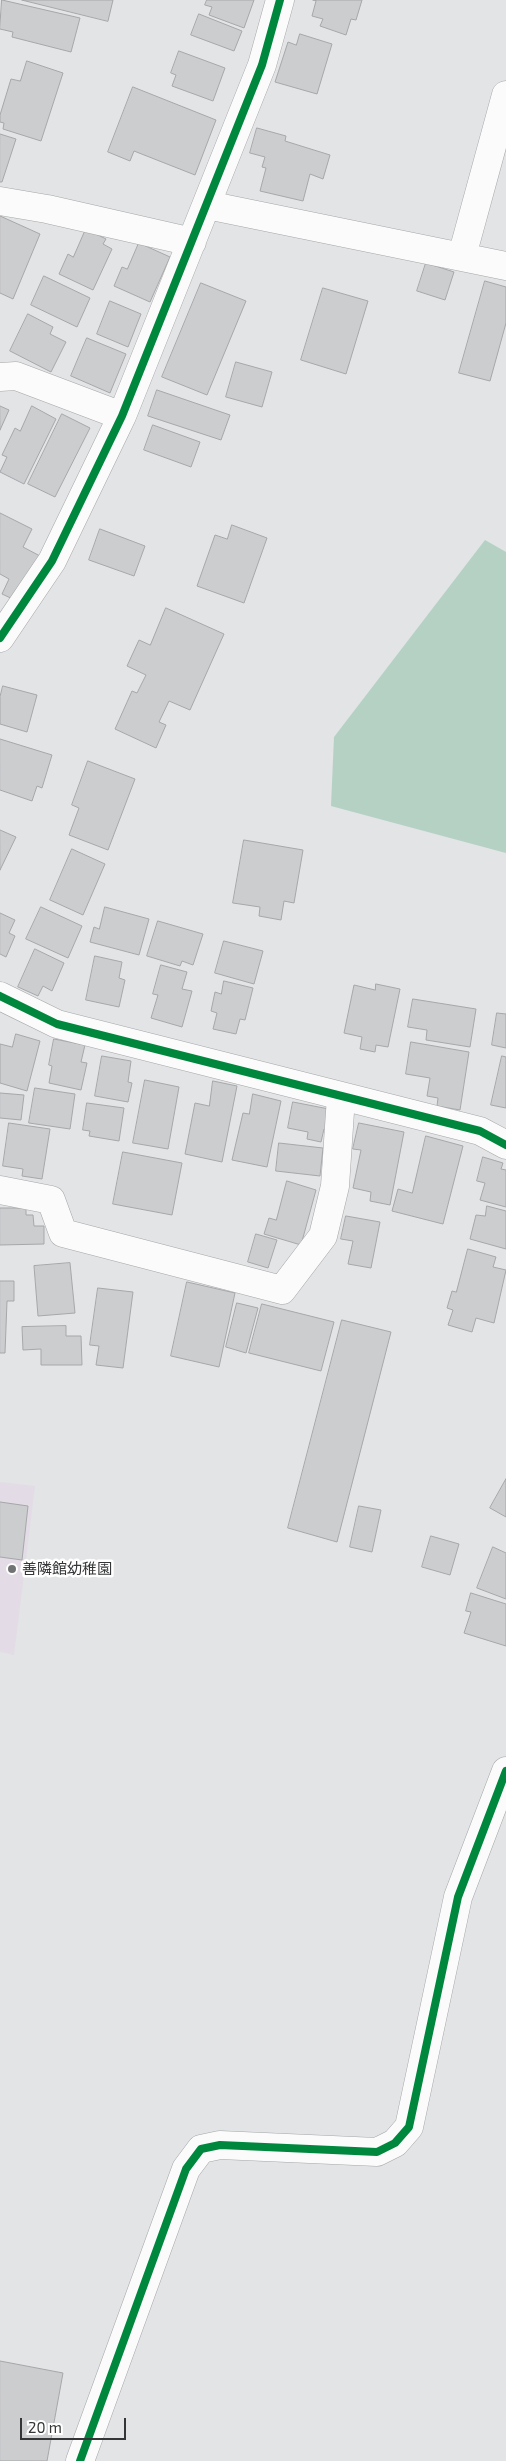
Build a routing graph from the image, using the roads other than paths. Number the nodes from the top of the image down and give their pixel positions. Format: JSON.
{"nodes":[{"id":1,"x":280,"y":0,"type":"edge"},
{"id":2,"x":506,"y":95,"type":"edge"},
{"id":3,"x":0,"y":201,"type":"edge"},
{"id":4,"x":207,"y":205,"type":"junction"},
{"id":5,"x":192,"y":242,"type":"junction"},
{"id":6,"x":462,"y":256,"type":"junction"},
{"id":7,"x":506,"y":266,"type":"edge"},
{"id":8,"x":0,"y":377,"type":"edge"},
{"id":9,"x":122,"y":416,"type":"junction"},
{"id":10,"x":0,"y":638,"type":"edge"},
{"id":11,"x":0,"y":996,"type":"edge"},
{"id":12,"x":341,"y":1097,"type":"junction"},
{"id":13,"x":506,"y":1145,"type":"edge"},
{"id":14,"x":0,"y":1190,"type":"edge"},
{"id":15,"x":506,"y":1772,"type":"edge"},
{"id":16,"x":80,"y":2461,"type":"edge"}],
"edges":[{"from":1,"to":4,"type":"street"},
{"from":2,"to":6,"type":"street"},
{"from":3,"to":5,"type":"street"},
{"from":4,"to":5,"type":"street"},
{"from":4,"to":6,"type":"street"},
{"from":5,"to":9,"type":"street"},
{"from":6,"to":7,"type":"street"},
{"from":8,"to":9,"type":"street"},
{"from":9,"to":10,"type":"street"},
{"from":11,"to":12,"type":"street"},
{"from":12,"to":13,"type":"street"},
{"from":12,"to":14,"type":"street"},
{"from":15,"to":16,"type":"street"}]}
